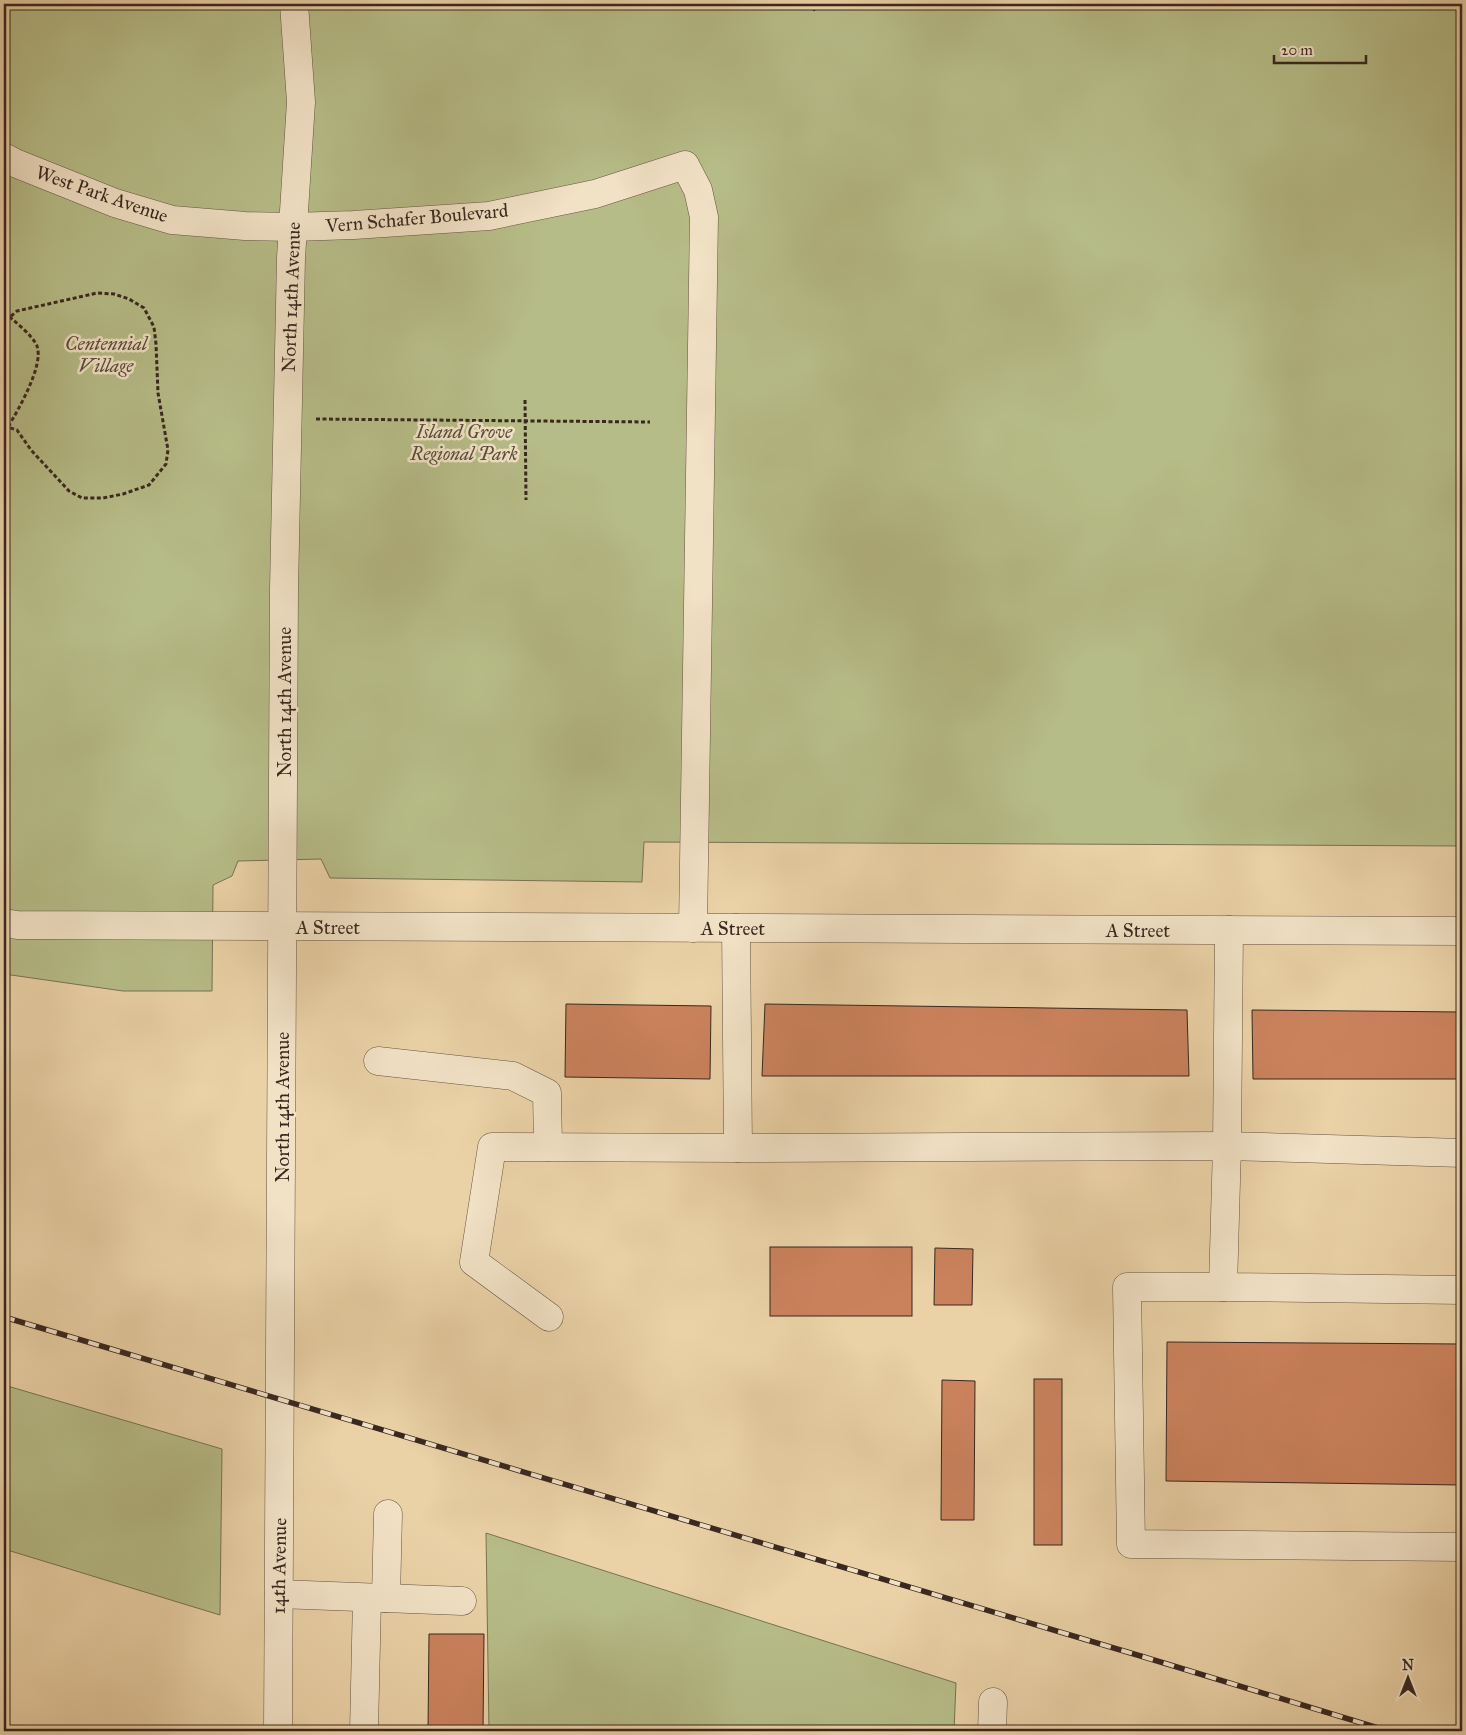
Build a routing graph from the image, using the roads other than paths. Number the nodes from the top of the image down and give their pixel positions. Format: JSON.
{"nodes":[{"id":1,"x":294,"y":4,"type":"edge"},
{"id":2,"x":4,"y":157,"type":"edge"},
{"id":3,"x":292,"y":226,"type":"junction"},
{"id":4,"x":4,"y":923,"type":"edge"},
{"id":5,"x":283,"y":927,"type":"junction"},
{"id":6,"x":693,"y":928,"type":"junction"},
{"id":7,"x":736,"y":928,"type":"junction"},
{"id":8,"x":1229,"y":930,"type":"junction"},
{"id":9,"x":1462,"y":931,"type":"edge"},
{"id":10,"x":378,"y":1062,"type":"dead end"},
{"id":11,"x":1227,"y":1146,"type":"junction"},
{"id":12,"x":548,"y":1147,"type":"junction"},
{"id":13,"x":738,"y":1148,"type":"junction"},
{"id":14,"x":1462,"y":1153,"type":"edge"},
{"id":15,"x":1223,"y":1287,"type":"junction"},
{"id":16,"x":1462,"y":1290,"type":"edge"},
{"id":17,"x":549,"y":1317,"type":"dead end"},
{"id":18,"x":281,"y":1401,"type":"joint"},
{"id":19,"x":388,"y":1514,"type":"dead end"},
{"id":20,"x":1462,"y":1547,"type":"edge"},
{"id":21,"x":279,"y":1594,"type":"junction"},
{"id":22,"x":376,"y":1598,"type":"junction"},
{"id":23,"x":462,"y":1601,"type":"dead end"},
{"id":24,"x":993,"y":1702,"type":"dead end"},
{"id":25,"x":278,"y":1731,"type":"edge"},
{"id":26,"x":364,"y":1731,"type":"edge"},
{"id":27,"x":992,"y":1731,"type":"edge"}],
"edges":[{"from":1,"to":3,"type":"street","name":"North 14th Avenue"},
{"from":2,"to":3,"type":"street","name":"West Park Avenue"},
{"from":3,"to":5,"type":"street","name":"North 14th Avenue"},
{"from":3,"to":6,"type":"street","name":"Vern Schafer Boulevard"},
{"from":4,"to":5,"type":"street","name":"A Street"},
{"from":5,"to":6,"type":"street","name":"A Street"},
{"from":5,"to":18,"type":"street","name":"North 14th Avenue"},
{"from":6,"to":7,"type":"street","name":"A Street"},
{"from":7,"to":8,"type":"street","name":"A Street"},
{"from":7,"to":13,"type":"street"},
{"from":8,"to":9,"type":"street","name":"A Street"},
{"from":8,"to":11,"type":"street"},
{"from":10,"to":12,"type":"street"},
{"from":11,"to":13,"type":"street"},
{"from":11,"to":14,"type":"street"},
{"from":11,"to":15,"type":"street"},
{"from":12,"to":13,"type":"street"},
{"from":12,"to":17,"type":"street"},
{"from":15,"to":16,"type":"street"},
{"from":15,"to":20,"type":"street"},
{"from":18,"to":21,"type":"street","name":"14th Avenue"},
{"from":19,"to":22,"type":"street"},
{"from":21,"to":22,"type":"street"},
{"from":21,"to":25,"type":"street","name":"14th Avenue"},
{"from":22,"to":23,"type":"street"},
{"from":22,"to":26,"type":"street"},
{"from":24,"to":27,"type":"street"}]}
